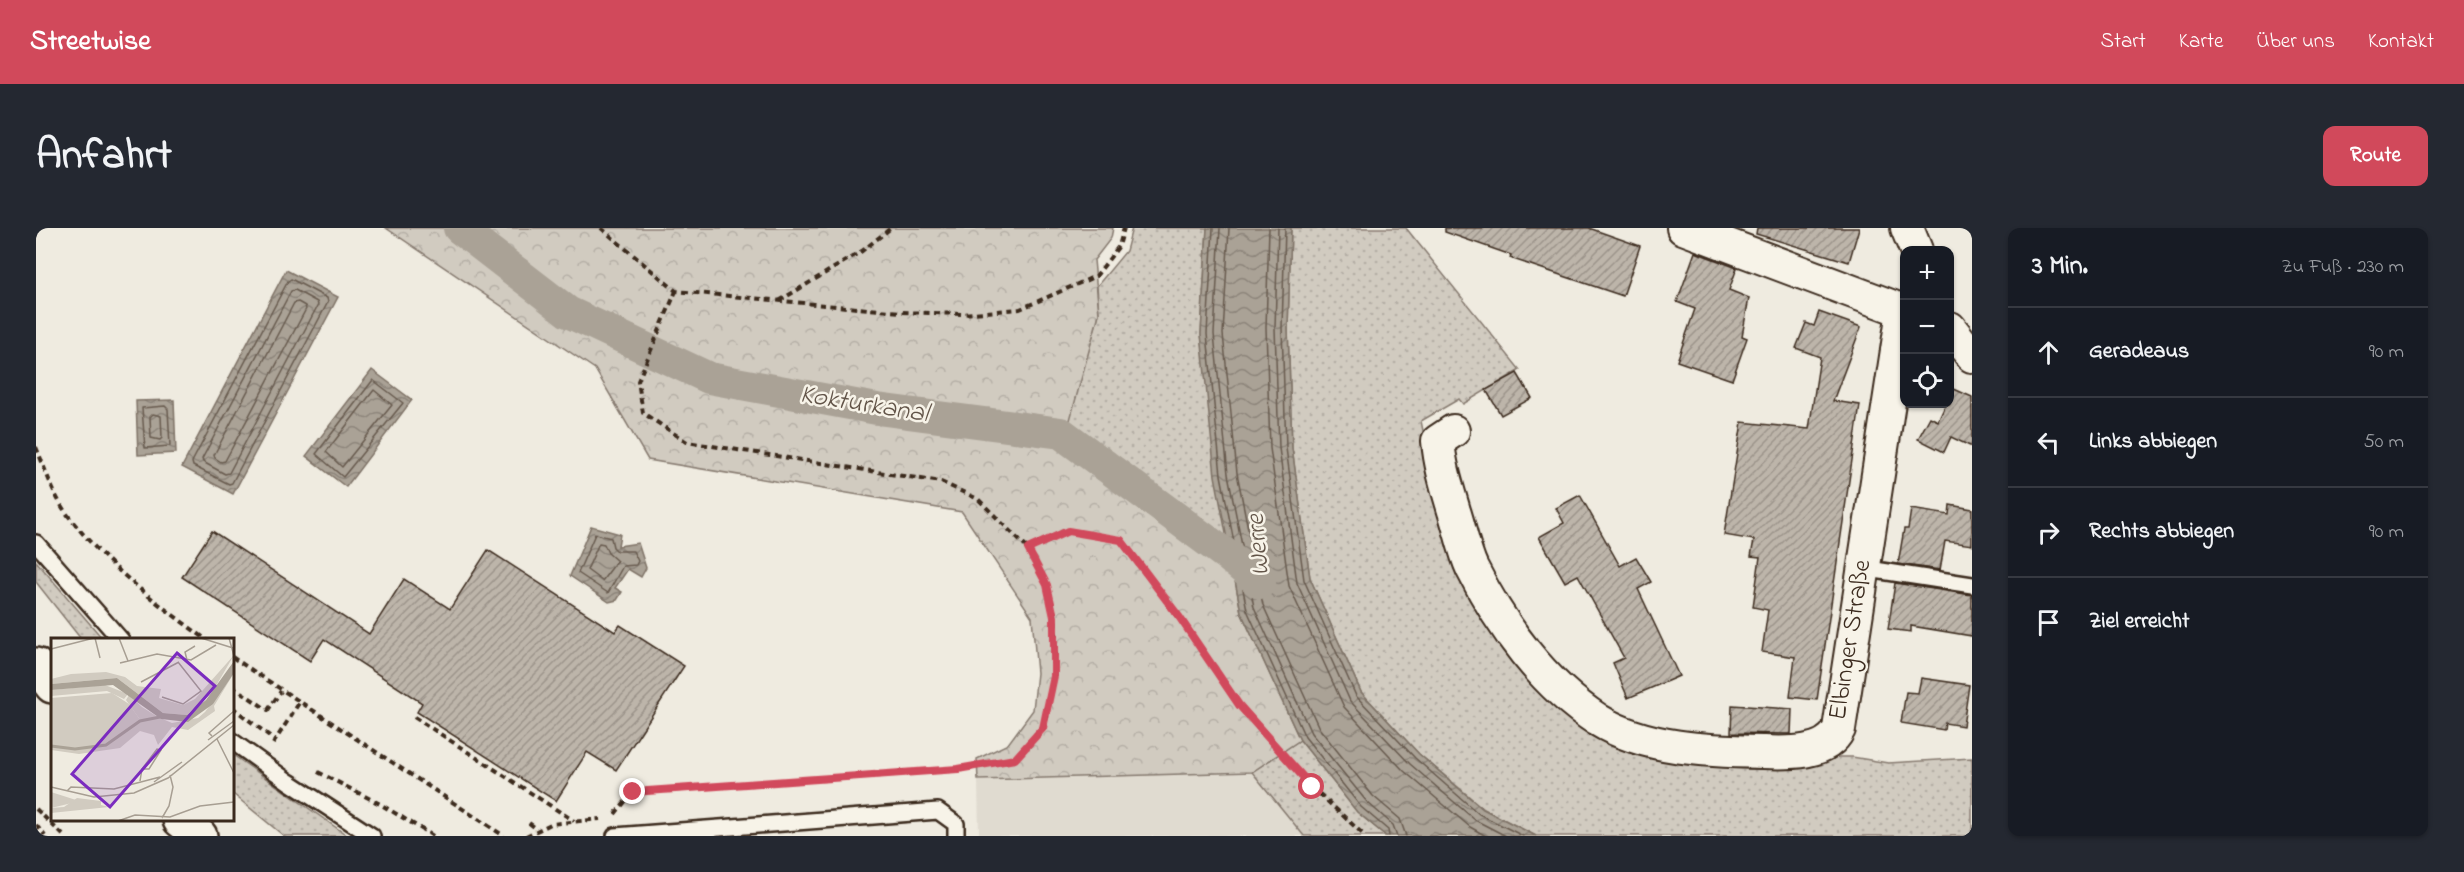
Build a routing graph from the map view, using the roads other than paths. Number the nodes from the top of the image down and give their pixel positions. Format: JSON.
{"nodes":[{"id":1,"x":1683,"y":228,"type":"edge"},
{"id":2,"x":1907,"y":228,"type":"edge"},
{"id":3,"x":1914,"y":246,"type":"edge"},
{"id":4,"x":1900,"y":309,"type":"edge"},
{"id":5,"x":1954,"y":334,"type":"edge"},
{"id":6,"x":1900,"y":335,"type":"edge"},
{"id":7,"x":1972,"y":356,"type":"edge"},
{"id":8,"x":1453,"y":431,"type":"dead end"},
{"id":9,"x":36,"y":543,"type":"edge"},
{"id":10,"x":1862,"y":568,"type":"junction"},
{"id":11,"x":1972,"y":585,"type":"edge"},
{"id":12,"x":120,"y":638,"type":"edge"},
{"id":13,"x":36,"y":665,"type":"edge"},
{"id":14,"x":51,"y":685,"type":"edge"},
{"id":15,"x":234,"y":742,"type":"edge"},
{"id":16,"x":182,"y":821,"type":"edge"},
{"id":17,"x":637,"y":834,"type":"edge"},
{"id":18,"x":200,"y":836,"type":"edge"},
{"id":19,"x":372,"y":836,"type":"edge"},
{"id":20,"x":615,"y":836,"type":"edge"},
{"id":21,"x":956,"y":836,"type":"edge"}],
"edges":[{"from":1,"to":4,"type":"street"},
{"from":2,"to":3,"type":"street"},
{"from":5,"to":7,"type":"street"},
{"from":6,"to":10,"type":"street","name":"Elbinger Straße"},
{"from":8,"to":10,"type":"street","name":"Elbinger Straße"},
{"from":9,"to":12,"type":"lane"},
{"from":10,"to":11,"type":"lane"},
{"from":13,"to":14,"type":"main road"},
{"from":15,"to":19,"type":"lane"},
{"from":16,"to":18,"type":"main road"},
{"from":17,"to":20,"type":"lane"},
{"from":17,"to":21,"type":"lane"}]}
